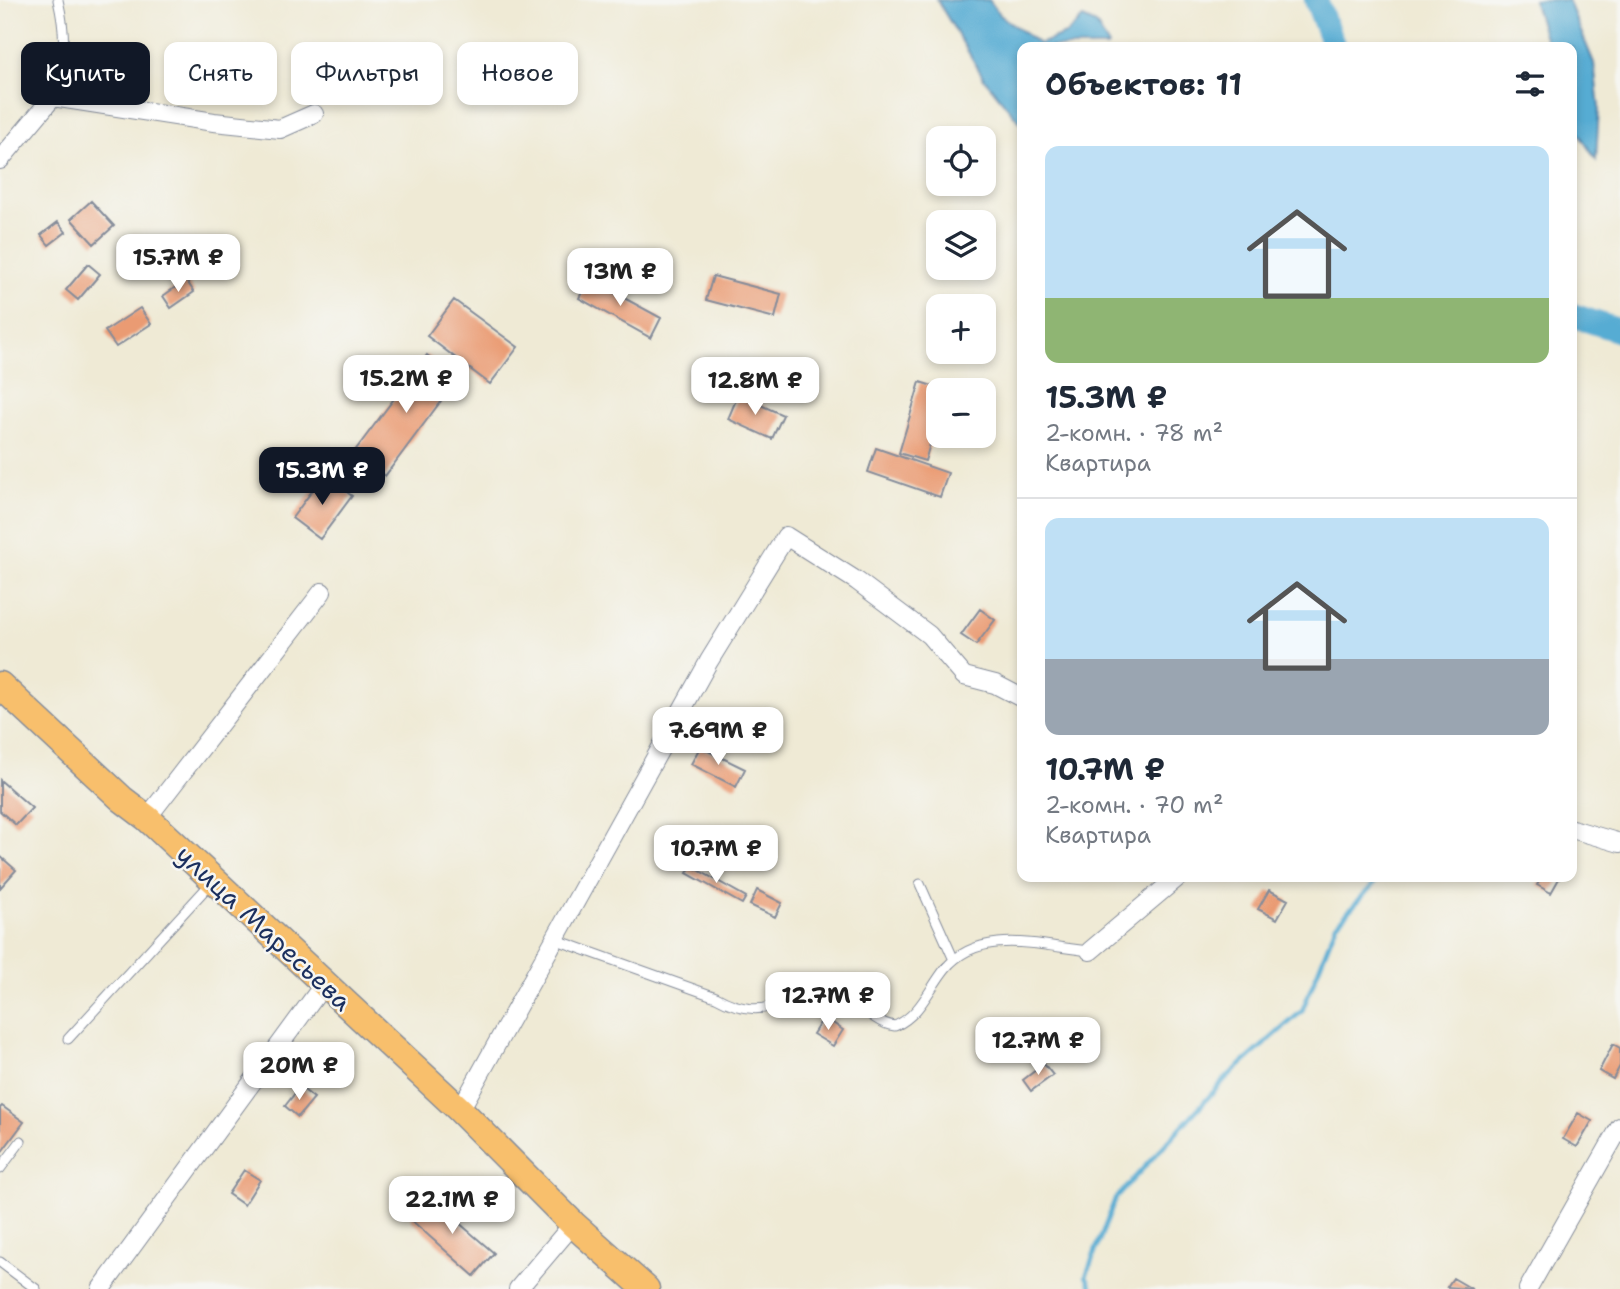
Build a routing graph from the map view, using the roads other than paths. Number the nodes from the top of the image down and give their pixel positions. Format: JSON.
{"nodes":[{"id":1,"x":58,"y":0,"type":"edge"},
{"id":2,"x":64,"y":42,"type":"edge"},
{"id":3,"x":46,"y":105,"type":"edge"},
{"id":4,"x":105,"y":105,"type":"edge"},
{"id":5,"x":314,"y":114,"type":"dead end"},
{"id":6,"x":0,"y":160,"type":"edge"},
{"id":7,"x":322,"y":592,"type":"dead end"},
{"id":8,"x":0,"y":685,"type":"edge"},
{"id":9,"x":1017,"y":695,"type":"edge"},
{"id":10,"x":147,"y":818,"type":"junction"},
{"id":11,"x":1577,"y":830,"type":"edge"},
{"id":12,"x":1620,"y":843,"type":"edge"},
{"id":13,"x":213,"y":881,"type":"junction"},
{"id":14,"x":1172,"y":882,"type":"edge"},
{"id":15,"x":920,"y":884,"type":"dead end"},
{"id":16,"x":554,"y":939,"type":"junction"},
{"id":17,"x":1090,"y":951,"type":"joint"},
{"id":18,"x":954,"y":960,"type":"junction"},
{"id":19,"x":324,"y":984,"type":"junction"},
{"id":20,"x":68,"y":1040,"type":"dead end"},
{"id":21,"x":460,"y":1110,"type":"junction"},
{"id":22,"x":1620,"y":1127,"type":"edge"},
{"id":23,"x":21,"y":1141,"type":"dead end"},
{"id":24,"x":0,"y":1170,"type":"edge"},
{"id":25,"x":573,"y":1224,"type":"junction"},
{"id":26,"x":0,"y":1262,"type":"edge"},
{"id":27,"x":36,"y":1289,"type":"edge"},
{"id":28,"x":101,"y":1289,"type":"edge"},
{"id":29,"x":518,"y":1289,"type":"edge"},
{"id":30,"x":646,"y":1289,"type":"edge"},
{"id":31,"x":1528,"y":1289,"type":"edge"}],
"edges":[{"from":1,"to":2,"type":"lane"},
{"from":3,"to":6,"type":"street"},
{"from":4,"to":5,"type":"street"},
{"from":7,"to":10,"type":"street"},
{"from":8,"to":10,"type":"main road","name":"улица Маресьева"},
{"from":9,"to":16,"type":"street"},
{"from":10,"to":13,"type":"main road","name":"улица Маресьева"},
{"from":11,"to":12,"type":"street"},
{"from":13,"to":19,"type":"main road","name":"улица Маресьева"},
{"from":13,"to":20,"type":"lane"},
{"from":14,"to":17,"type":"street"},
{"from":15,"to":18,"type":"lane"},
{"from":16,"to":18,"type":"lane"},
{"from":16,"to":21,"type":"street"},
{"from":17,"to":18,"type":"lane"},
{"from":19,"to":21,"type":"main road","name":"улица Маресьева"},
{"from":19,"to":28,"type":"street"},
{"from":21,"to":25,"type":"main road","name":"улица Маресьева"},
{"from":22,"to":31,"type":"street"},
{"from":23,"to":24,"type":"lane"},
{"from":25,"to":29,"type":"street"},
{"from":25,"to":30,"type":"main road","name":"улица Маресьева"},
{"from":26,"to":27,"type":"lane"}]}
